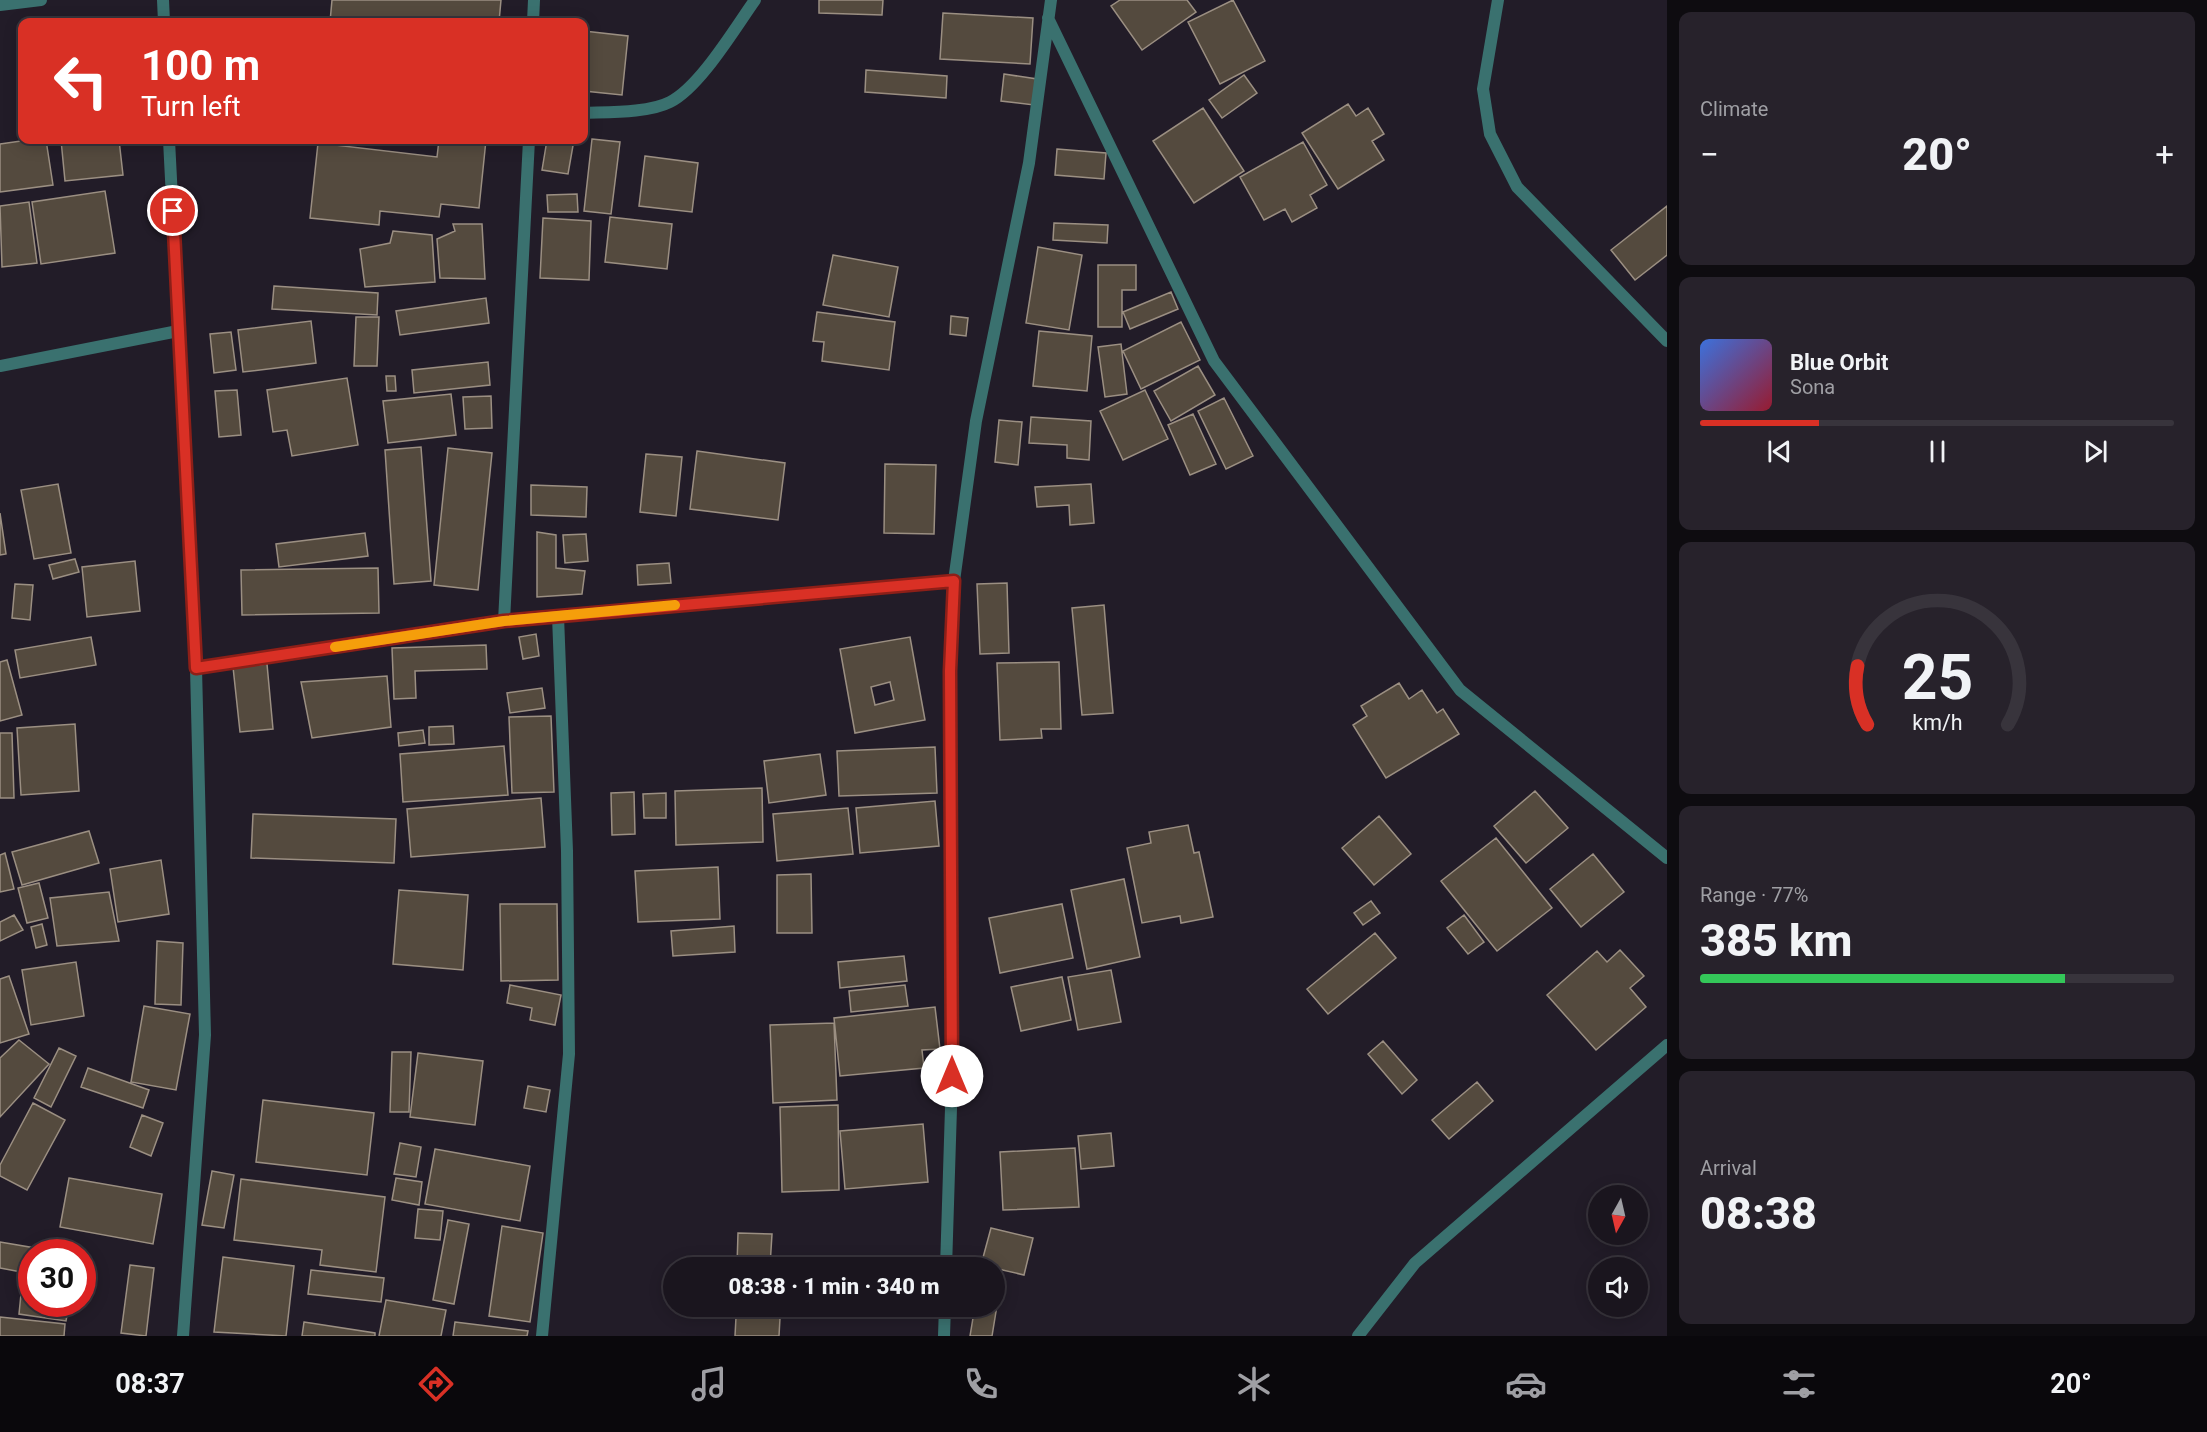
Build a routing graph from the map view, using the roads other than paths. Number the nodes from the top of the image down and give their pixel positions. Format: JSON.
{"nodes":[{"id":1,"x":41,"y":0,"type":"edge"},
{"id":2,"x":163,"y":0,"type":"edge"},
{"id":3,"x":534,"y":0,"type":"edge"},
{"id":4,"x":755,"y":0,"type":"edge"},
{"id":5,"x":1051,"y":0,"type":"edge"},
{"id":6,"x":1498,"y":0,"type":"edge"},
{"id":7,"x":0,"y":5,"type":"edge"},
{"id":8,"x":164,"y":18,"type":"edge"},
{"id":9,"x":533,"y":18,"type":"edge"},
{"id":10,"x":1048,"y":18,"type":"junction"},
{"id":11,"x":588,"y":113,"type":"edge"},
{"id":12,"x":169,"y":144,"type":"edge"},
{"id":13,"x":529,"y":144,"type":"edge"},
{"id":14,"x":178,"y":331,"type":"junction"},
{"id":15,"x":1667,"y":341,"type":"edge"},
{"id":16,"x":0,"y":366,"type":"edge"},
{"id":17,"x":954,"y":581,"type":"junction"},
{"id":18,"x":558,"y":616,"type":"junction"},
{"id":19,"x":504,"y":621,"type":"junction"},
{"id":20,"x":196,"y":668,"type":"junction"},
{"id":21,"x":1667,"y":858,"type":"edge"},
{"id":22,"x":1667,"y":1045,"type":"edge"},
{"id":23,"x":946,"y":1257,"type":"edge"},
{"id":24,"x":945,"y":1317,"type":"edge"},
{"id":25,"x":183,"y":1336,"type":"edge"},
{"id":26,"x":542,"y":1336,"type":"edge"},
{"id":27,"x":944,"y":1336,"type":"edge"},
{"id":28,"x":1358,"y":1336,"type":"edge"}],
"edges":[{"from":1,"to":7,"type":"street"},
{"from":2,"to":8,"type":"street"},
{"from":3,"to":9,"type":"street"},
{"from":4,"to":11,"type":"street"},
{"from":5,"to":10,"type":"street"},
{"from":6,"to":15,"type":"street"},
{"from":10,"to":17,"type":"street"},
{"from":10,"to":21,"type":"street"},
{"from":12,"to":14,"type":"street"},
{"from":13,"to":19,"type":"street"},
{"from":14,"to":16,"type":"street"},
{"from":14,"to":20,"type":"street"},
{"from":17,"to":18,"type":"street"},
{"from":17,"to":23,"type":"street"},
{"from":18,"to":19,"type":"street"},
{"from":18,"to":26,"type":"street"},
{"from":19,"to":20,"type":"street"},
{"from":20,"to":25,"type":"street"},
{"from":22,"to":28,"type":"street"},
{"from":24,"to":27,"type":"street"}]}
